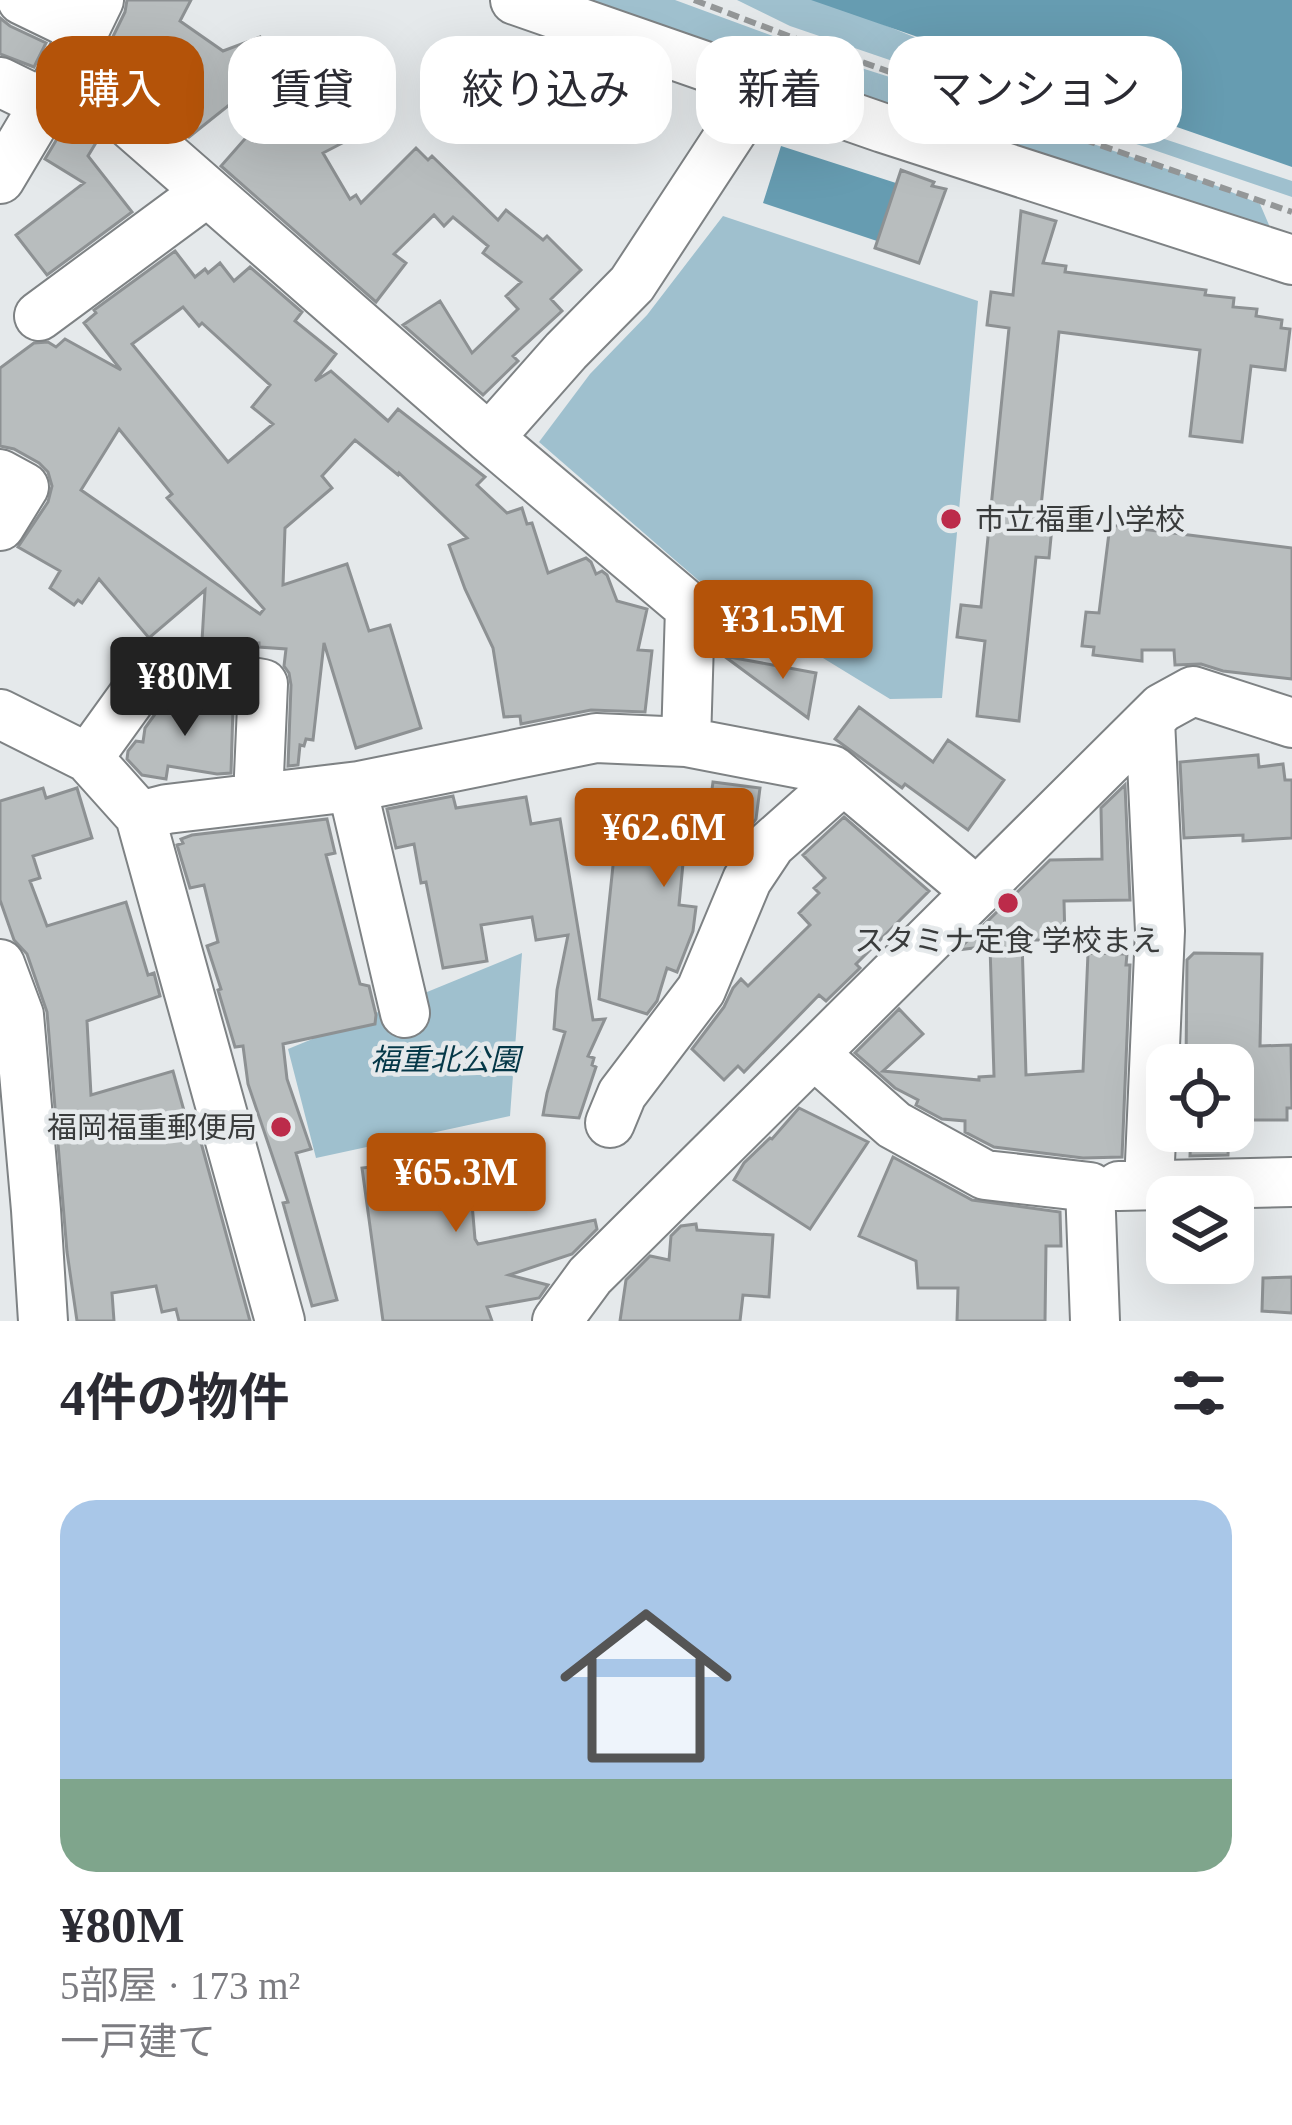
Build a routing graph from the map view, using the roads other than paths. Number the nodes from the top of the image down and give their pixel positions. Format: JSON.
{"nodes":[{"id":1,"x":22,"y":0,"type":"edge"},
{"id":2,"x":515,"y":0,"type":"edge"},
{"id":3,"x":59,"y":36,"type":"edge"},
{"id":4,"x":696,"y":63,"type":"edge"},
{"id":5,"x":36,"y":67,"type":"edge"},
{"id":6,"x":0,"y":82,"type":"edge"},
{"id":7,"x":36,"y":117,"type":"edge"},
{"id":8,"x":864,"y":121,"type":"edge"},
{"id":9,"x":162,"y":144,"type":"edge"},
{"id":10,"x":724,"y":144,"type":"edge"},
{"id":11,"x":0,"y":179,"type":"edge"},
{"id":12,"x":207,"y":192,"type":"junction"},
{"id":13,"x":1292,"y":260,"type":"edge"},
{"id":14,"x":39,"y":316,"type":"dead end"},
{"id":15,"x":489,"y":438,"type":"junction"},
{"id":16,"x":0,"y":474,"type":"edge"},
{"id":17,"x":0,"y":526,"type":"edge"},
{"id":18,"x":0,"y":714,"type":"edge"},
{"id":19,"x":1150,"y":720,"type":"junction"},
{"id":20,"x":1292,"y":723,"type":"edge"},
{"id":21,"x":686,"y":742,"type":"junction"},
{"id":22,"x":88,"y":758,"type":"junction"},
{"id":23,"x":843,"y":780,"type":"junction"},
{"id":24,"x":352,"y":787,"type":"junction"},
{"id":25,"x":258,"y":798,"type":"junction"},
{"id":26,"x":140,"y":816,"type":"junction"},
{"id":27,"x":972,"y":897,"type":"junction"},
{"id":28,"x":3,"y":981,"type":"edge"},
{"id":29,"x":405,"y":1013,"type":"dead end"},
{"id":30,"x":814,"y":1054,"type":"junction"},
{"id":31,"x":610,"y":1123,"type":"dead end"},
{"id":32,"x":1149,"y":1176,"type":"edge"},
{"id":33,"x":1292,"y":1182,"type":"edge"},
{"id":34,"x":1254,"y":1183,"type":"edge"},
{"id":35,"x":1146,"y":1185,"type":"edge"},
{"id":36,"x":1090,"y":1187,"type":"junction"},
{"id":37,"x":43,"y":1321,"type":"edge"},
{"id":38,"x":280,"y":1321,"type":"edge"},
{"id":39,"x":557,"y":1321,"type":"edge"},
{"id":40,"x":1095,"y":1321,"type":"edge"}],
"edges":[{"from":1,"to":3,"type":"street"},
{"from":2,"to":4,"type":"street"},
{"from":5,"to":6,"type":"street"},
{"from":7,"to":11,"type":"street"},
{"from":8,"to":13,"type":"street"},
{"from":9,"to":12,"type":"street"},
{"from":10,"to":15,"type":"street"},
{"from":12,"to":14,"type":"street"},
{"from":12,"to":15,"type":"street"},
{"from":15,"to":21,"type":"street"},
{"from":16,"to":17,"type":"street"},
{"from":18,"to":22,"type":"street"},
{"from":19,"to":20,"type":"street"},
{"from":19,"to":27,"type":"street"},
{"from":19,"to":32,"type":"street"},
{"from":21,"to":23,"type":"street"},
{"from":21,"to":24,"type":"street"},
{"from":22,"to":25,"type":"street"},
{"from":22,"to":26,"type":"street"},
{"from":23,"to":27,"type":"street"},
{"from":23,"to":31,"type":"street"},
{"from":24,"to":25,"type":"street"},
{"from":24,"to":29,"type":"street"},
{"from":25,"to":26,"type":"street"},
{"from":26,"to":38,"type":"street"},
{"from":27,"to":30,"type":"street"},
{"from":28,"to":37,"type":"street"},
{"from":30,"to":36,"type":"street"},
{"from":30,"to":39,"type":"street"},
{"from":33,"to":34,"type":"street"},
{"from":35,"to":36,"type":"street"},
{"from":36,"to":40,"type":"street"}]}
